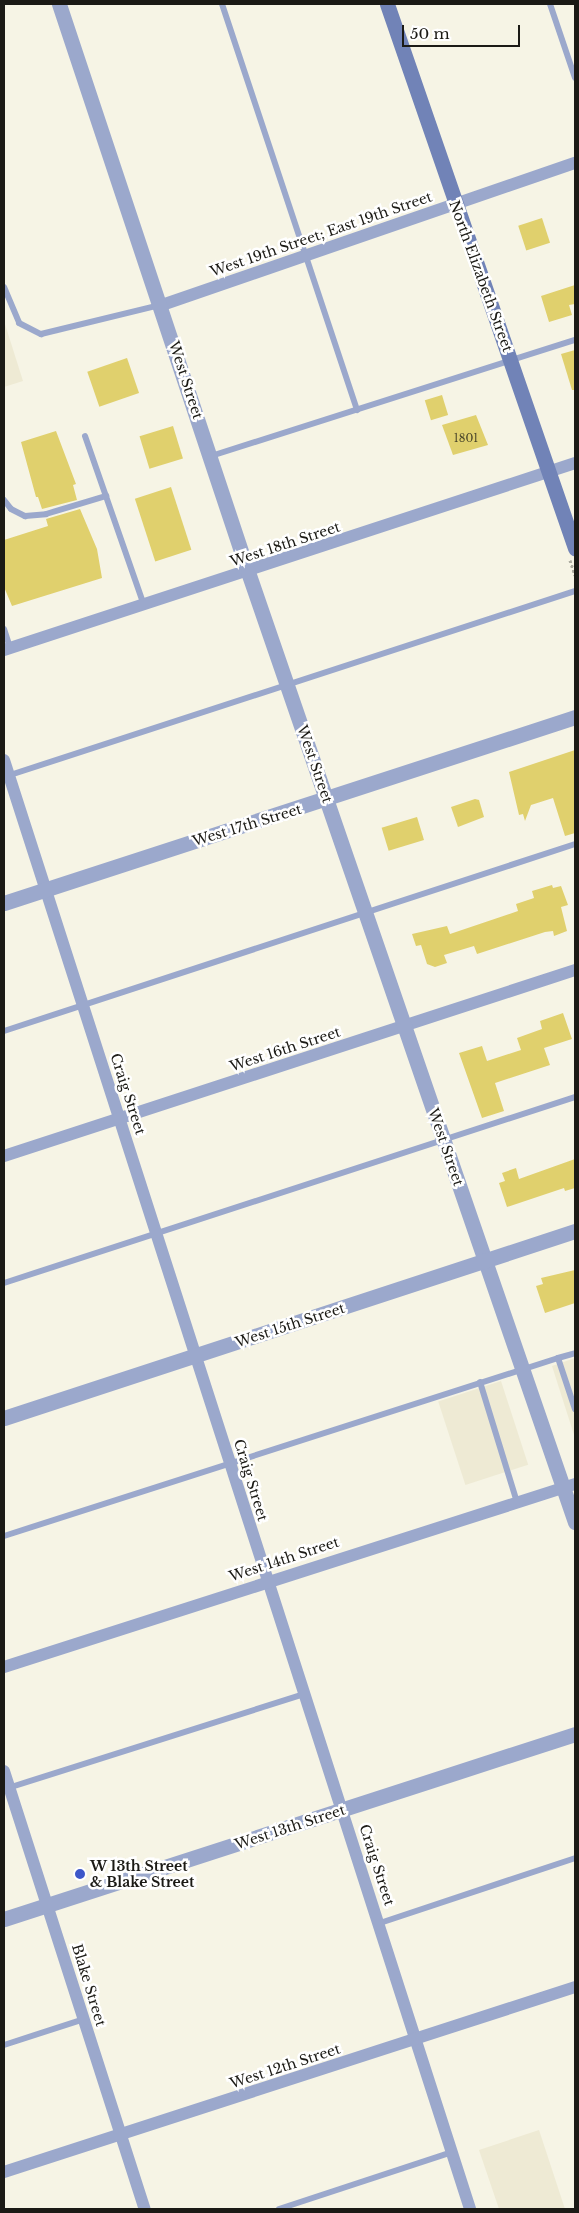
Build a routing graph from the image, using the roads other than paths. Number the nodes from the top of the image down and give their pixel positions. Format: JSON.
{"nodes":[{"id":1,"x":59,"y":4,"type":"edge"},
{"id":2,"x":222,"y":4,"type":"edge"},
{"id":3,"x":387,"y":4,"type":"edge"},
{"id":4,"x":550,"y":4,"type":"edge"},
{"id":5,"x":575,"y":78,"type":"edge"},
{"id":6,"x":575,"y":163,"type":"edge"},
{"id":7,"x":455,"y":204,"type":"junction"},
{"id":8,"x":307,"y":254,"type":"junction"},
{"id":9,"x":4,"y":287,"type":"edge"},
{"id":10,"x":162,"y":305,"type":"junction"},
{"id":11,"x":575,"y":340,"type":"edge"},
{"id":12,"x":512,"y":362,"type":"junction"},
{"id":13,"x":357,"y":410,"type":"junction"},
{"id":14,"x":85,"y":436,"type":"dead end"},
{"id":15,"x":211,"y":456,"type":"junction"},
{"id":16,"x":575,"y":463,"type":"edge"},
{"id":17,"x":550,"y":471,"type":"junction"},
{"id":18,"x":106,"y":496,"type":"junction"},
{"id":19,"x":4,"y":500,"type":"edge"},
{"id":20,"x":575,"y":548,"type":"edge"},
{"id":21,"x":248,"y":572,"type":"junction"},
{"id":22,"x":575,"y":591,"type":"edge"},
{"id":23,"x":144,"y":605,"type":"junction"},
{"id":24,"x":4,"y":629,"type":"edge"},
{"id":25,"x":7,"y":649,"type":"edge"},
{"id":26,"x":288,"y":686,"type":"junction"},
{"id":27,"x":575,"y":717,"type":"edge"},
{"id":28,"x":4,"y":760,"type":"edge"},
{"id":29,"x":6,"y":777,"type":"edge"},
{"id":30,"x":328,"y":800,"type":"junction"},
{"id":31,"x":575,"y":844,"type":"edge"},
{"id":32,"x":44,"y":889,"type":"junction"},
{"id":33,"x":4,"y":903,"type":"edge"},
{"id":34,"x":366,"y":912,"type":"junction"},
{"id":35,"x":575,"y":970,"type":"edge"},
{"id":36,"x":82,"y":1005,"type":"junction"},
{"id":37,"x":404,"y":1026,"type":"junction"},
{"id":38,"x":4,"y":1031,"type":"edge"},
{"id":39,"x":575,"y":1098,"type":"edge"},
{"id":40,"x":120,"y":1118,"type":"junction"},
{"id":41,"x":443,"y":1140,"type":"junction"},
{"id":42,"x":4,"y":1156,"type":"edge"},
{"id":43,"x":575,"y":1231,"type":"edge"},
{"id":44,"x":157,"y":1234,"type":"junction"},
{"id":45,"x":485,"y":1262,"type":"junction"},
{"id":46,"x":4,"y":1283,"type":"edge"},
{"id":47,"x":575,"y":1353,"type":"edge"},
{"id":48,"x":196,"y":1355,"type":"junction"},
{"id":49,"x":558,"y":1358,"type":"junction"},
{"id":50,"x":522,"y":1368,"type":"junction"},
{"id":51,"x":480,"y":1382,"type":"junction"},
{"id":52,"x":575,"y":1409,"type":"edge"},
{"id":53,"x":4,"y":1418,"type":"edge"},
{"id":54,"x":230,"y":1464,"type":"junction"},
{"id":55,"x":569,"y":1485,"type":"edge"},
{"id":56,"x":517,"y":1502,"type":"junction"},
{"id":57,"x":575,"y":1522,"type":"edge"},
{"id":58,"x":4,"y":1536,"type":"edge"},
{"id":59,"x":267,"y":1580,"type":"junction"},
{"id":60,"x":4,"y":1667,"type":"edge"},
{"id":61,"x":304,"y":1694,"type":"junction"},
{"id":62,"x":575,"y":1734,"type":"edge"},
{"id":63,"x":4,"y":1771,"type":"edge"},
{"id":64,"x":6,"y":1788,"type":"edge"},
{"id":65,"x":343,"y":1810,"type":"junction"},
{"id":66,"x":575,"y":1858,"type":"edge"},
{"id":67,"x":48,"y":1905,"type":"junction"},
{"id":68,"x":4,"y":1919,"type":"edge"},
{"id":69,"x":380,"y":1922,"type":"junction"},
{"id":70,"x":575,"y":1987,"type":"edge"},
{"id":71,"x":84,"y":2019,"type":"junction"},
{"id":72,"x":416,"y":2039,"type":"junction"},
{"id":73,"x":4,"y":2045,"type":"edge"},
{"id":74,"x":120,"y":2134,"type":"junction"},
{"id":75,"x":452,"y":2152,"type":"junction"},
{"id":76,"x":4,"y":2172,"type":"edge"},
{"id":77,"x":145,"y":2209,"type":"edge"},
{"id":78,"x":279,"y":2209,"type":"edge"},
{"id":79,"x":470,"y":2209,"type":"edge"}],
"edges":[{"from":1,"to":10,"type":"street","name":"West Street"},
{"from":2,"to":8,"type":"lane"},
{"from":3,"to":7,"type":"main road","name":"North Elizabeth Street"},
{"from":4,"to":5,"type":"lane"},
{"from":6,"to":7,"type":"street","name":"West 19th Street; East 19th Street"},
{"from":7,"to":8,"type":"street","name":"West 19th Street; East 19th Street"},
{"from":7,"to":12,"type":"main road","name":"North Elizabeth Street"},
{"from":8,"to":10,"type":"street","name":"West 19th Street; East 19th Street"},
{"from":8,"to":13,"type":"lane"},
{"from":9,"to":10,"type":"lane"},
{"from":10,"to":15,"type":"street","name":"West Street"},
{"from":11,"to":12,"type":"lane"},
{"from":12,"to":13,"type":"lane"},
{"from":12,"to":17,"type":"main road","name":"North Elizabeth Street"},
{"from":13,"to":15,"type":"lane"},
{"from":14,"to":18,"type":"lane"},
{"from":15,"to":21,"type":"street","name":"West Street"},
{"from":16,"to":17,"type":"street","name":"West 18th Street"},
{"from":17,"to":20,"type":"main road","name":"North Elizabeth Street"},
{"from":17,"to":21,"type":"street","name":"West 18th Street"},
{"from":18,"to":19,"type":"lane"},
{"from":18,"to":23,"type":"lane"},
{"from":21,"to":23,"type":"street","name":"West 18th Street"},
{"from":21,"to":26,"type":"street","name":"West Street"},
{"from":22,"to":26,"type":"lane"},
{"from":23,"to":25,"type":"street","name":"West 18th Street"},
{"from":24,"to":25,"type":"lane"},
{"from":26,"to":29,"type":"lane"},
{"from":26,"to":30,"type":"street","name":"West Street"},
{"from":27,"to":30,"type":"street","name":"West 17th Street"},
{"from":28,"to":29,"type":"street","name":"Craig Street"},
{"from":29,"to":32,"type":"street","name":"Craig Street"},
{"from":30,"to":32,"type":"street","name":"West 17th Street"},
{"from":30,"to":34,"type":"street","name":"West Street"},
{"from":31,"to":34,"type":"lane"},
{"from":32,"to":33,"type":"street","name":"West 17th Street"},
{"from":32,"to":36,"type":"street","name":"Craig Street"},
{"from":34,"to":36,"type":"lane"},
{"from":34,"to":37,"type":"street","name":"West Street"},
{"from":35,"to":37,"type":"street","name":"West 16th Street"},
{"from":36,"to":38,"type":"lane"},
{"from":36,"to":40,"type":"street","name":"Craig Street"},
{"from":37,"to":40,"type":"street","name":"West 16th Street"},
{"from":37,"to":41,"type":"street","name":"West Street"},
{"from":39,"to":41,"type":"lane"},
{"from":40,"to":42,"type":"street","name":"West 16th Street"},
{"from":40,"to":44,"type":"street","name":"Craig Street"},
{"from":41,"to":44,"type":"lane"},
{"from":41,"to":45,"type":"street","name":"West Street"},
{"from":43,"to":45,"type":"street","name":"West 15th Street"},
{"from":44,"to":46,"type":"lane"},
{"from":44,"to":48,"type":"street","name":"Craig Street"},
{"from":45,"to":48,"type":"street","name":"West 15th Street"},
{"from":45,"to":50,"type":"street","name":"West Street"},
{"from":47,"to":49,"type":"lane"},
{"from":48,"to":53,"type":"street","name":"West 15th Street"},
{"from":48,"to":54,"type":"street","name":"Craig Street"},
{"from":49,"to":50,"type":"lane"},
{"from":49,"to":52,"type":"lane"},
{"from":50,"to":51,"type":"lane"},
{"from":50,"to":55,"type":"street","name":"West Street"},
{"from":51,"to":54,"type":"lane"},
{"from":51,"to":56,"type":"lane"},
{"from":54,"to":58,"type":"lane"},
{"from":54,"to":59,"type":"street","name":"Craig Street"},
{"from":55,"to":56,"type":"street","name":"West 14th Street"},
{"from":55,"to":57,"type":"street","name":"West Street"},
{"from":56,"to":59,"type":"street","name":"West 14th Street"},
{"from":59,"to":60,"type":"street","name":"West 14th Street"},
{"from":59,"to":61,"type":"street","name":"Craig Street"},
{"from":61,"to":64,"type":"lane"},
{"from":61,"to":65,"type":"street","name":"Craig Street"},
{"from":62,"to":65,"type":"street","name":"West 13th Street"},
{"from":63,"to":64,"type":"street","name":"Blake Street"},
{"from":64,"to":67,"type":"street","name":"Blake Street"},
{"from":65,"to":67,"type":"street","name":"West 13th Street"},
{"from":65,"to":69,"type":"street","name":"Craig Street"},
{"from":66,"to":69,"type":"lane"},
{"from":67,"to":68,"type":"street","name":"West 13th Street"},
{"from":67,"to":71,"type":"street","name":"Blake Street"},
{"from":69,"to":72,"type":"street","name":"Craig Street"},
{"from":70,"to":72,"type":"street","name":"West 12th Street"},
{"from":71,"to":73,"type":"lane"},
{"from":71,"to":74,"type":"street","name":"Blake Street"},
{"from":72,"to":74,"type":"street","name":"West 12th Street"},
{"from":72,"to":75,"type":"street","name":"Craig Street"},
{"from":74,"to":76,"type":"street","name":"West 12th Street"},
{"from":74,"to":77,"type":"street","name":"Blake Street"},
{"from":75,"to":78,"type":"lane"},
{"from":75,"to":79,"type":"street","name":"Craig Street"}]}
